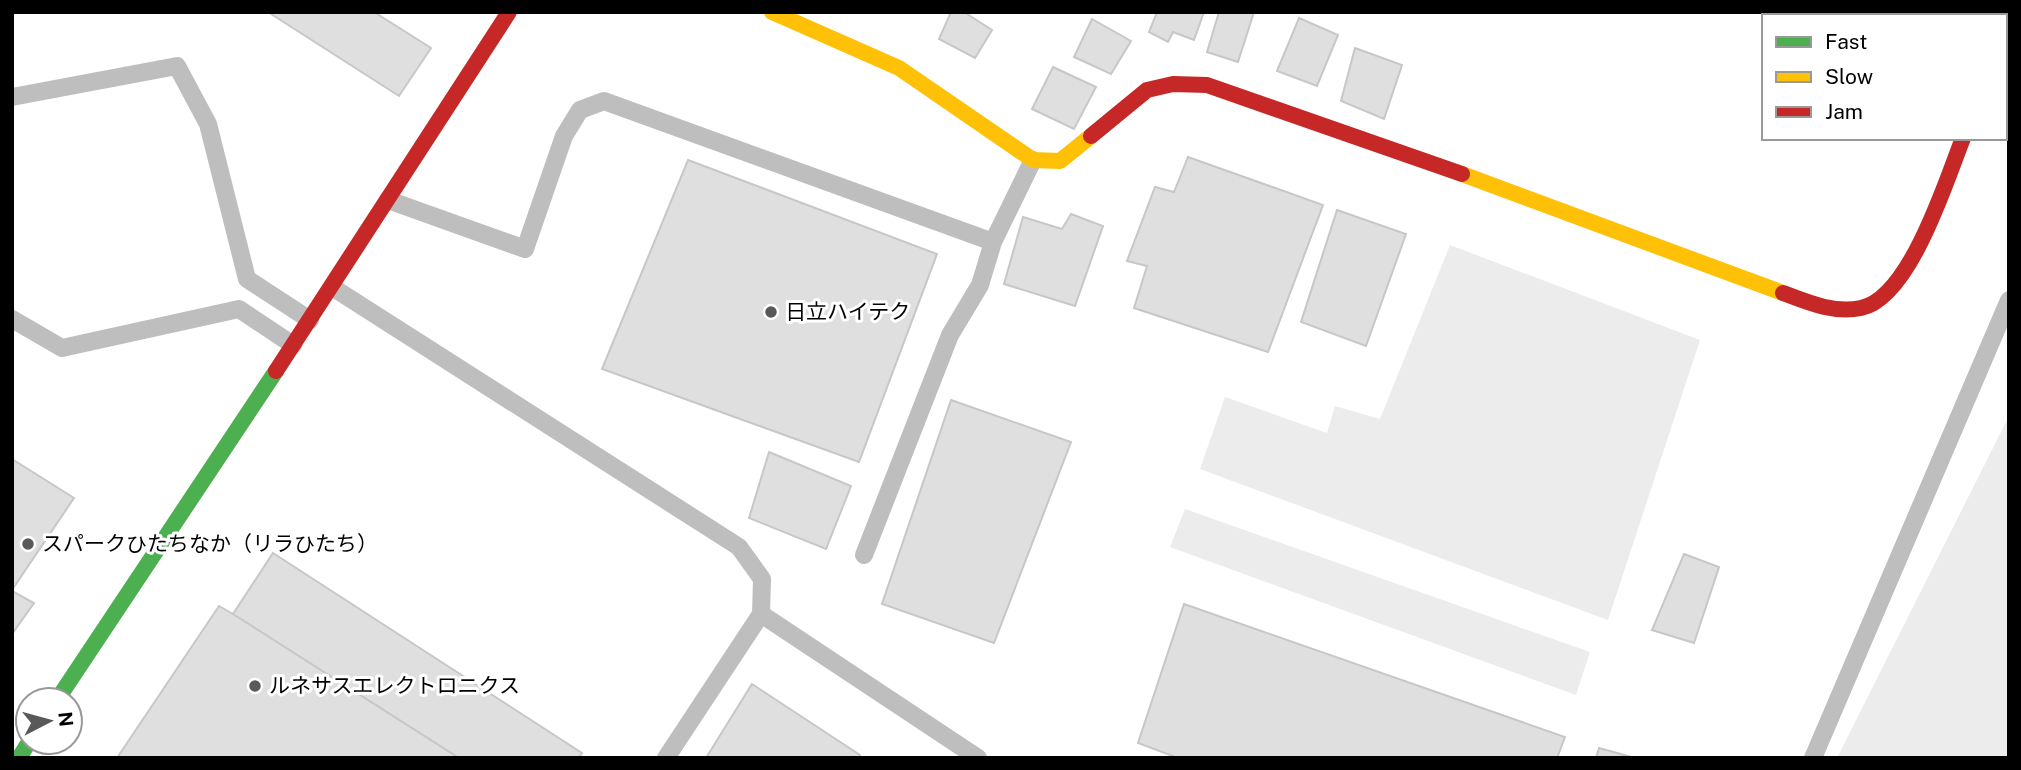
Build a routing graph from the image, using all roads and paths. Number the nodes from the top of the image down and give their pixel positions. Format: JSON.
{"nodes":[{"id":1,"x":509,"y":12,"type":"edge"},
{"id":2,"x":772,"y":12,"type":"edge"},
{"id":3,"x":12,"y":97,"type":"edge"},
{"id":4,"x":1962,"y":140,"type":"edge"},
{"id":5,"x":1033,"y":160,"type":"junction"},
{"id":6,"x":388,"y":200,"type":"junction"},
{"id":7,"x":993,"y":242,"type":"junction"},
{"id":8,"x":332,"y":287,"type":"junction"},
{"id":9,"x":2009,"y":300,"type":"edge"},
{"id":10,"x":12,"y":319,"type":"edge"},
{"id":11,"x":310,"y":320,"type":"junction"},
{"id":12,"x":293,"y":345,"type":"junction"},
{"id":13,"x":864,"y":555,"type":"dead end"},
{"id":14,"x":761,"y":614,"type":"junction"},
{"id":15,"x":66,"y":686,"type":"edge"},
{"id":16,"x":666,"y":758,"type":"edge"},
{"id":17,"x":978,"y":758,"type":"edge"},
{"id":18,"x":1812,"y":758,"type":"edge"}],
"edges":[{"from":1,"to":6,"type":"street"},
{"from":2,"to":5,"type":"street"},
{"from":3,"to":11,"type":"lane"},
{"from":4,"to":5,"type":"street"},
{"from":5,"to":7,"type":"lane"},
{"from":6,"to":7,"type":"lane"},
{"from":6,"to":8,"type":"street"},
{"from":7,"to":13,"type":"lane"},
{"from":8,"to":11,"type":"street"},
{"from":8,"to":14,"type":"lane"},
{"from":9,"to":18,"type":"lane"},
{"from":10,"to":12,"type":"lane"},
{"from":11,"to":12,"type":"street"},
{"from":12,"to":15,"type":"street"},
{"from":14,"to":16,"type":"lane"},
{"from":14,"to":17,"type":"lane"}]}
